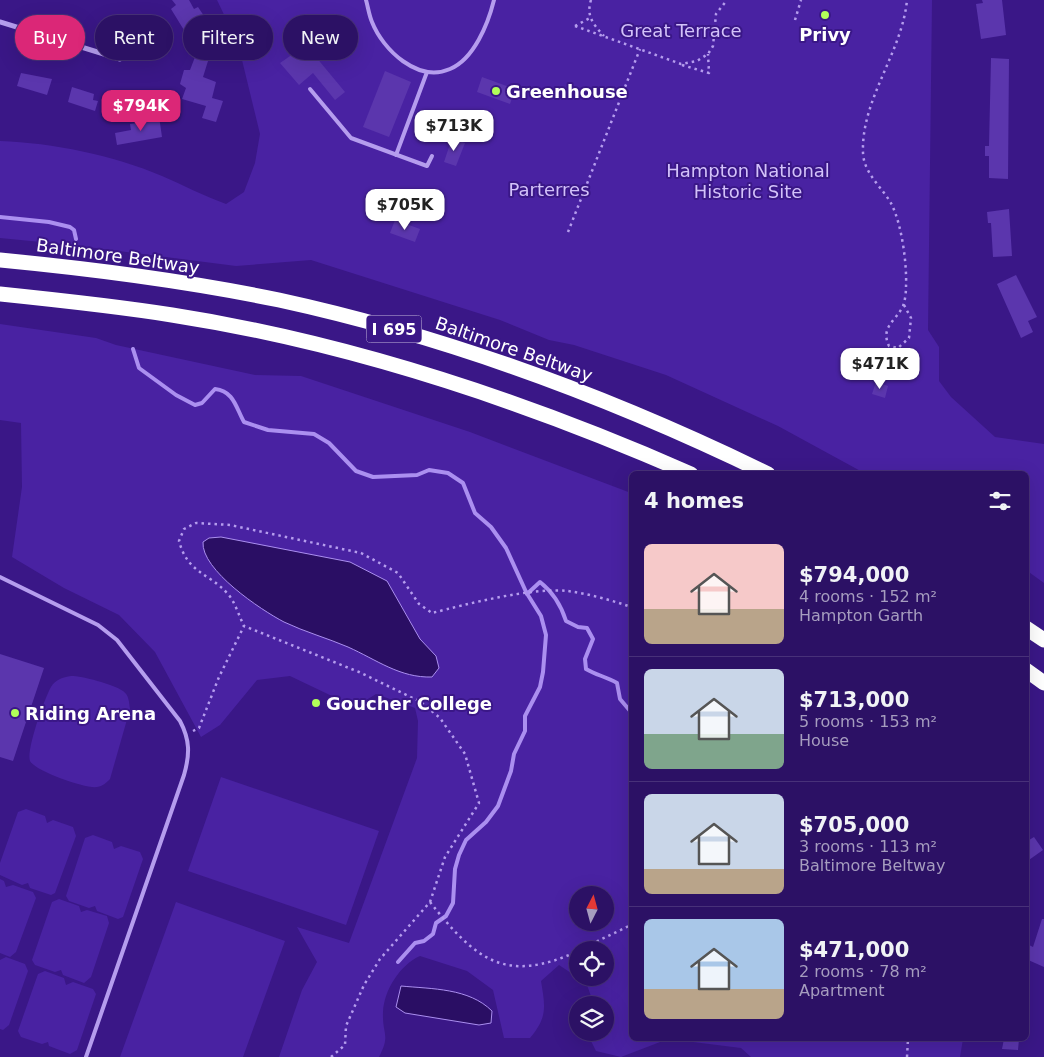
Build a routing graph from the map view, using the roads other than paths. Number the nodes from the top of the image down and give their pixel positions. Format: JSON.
{"nodes":[{"id":1,"x":366,"y":0,"type":"edge"},
{"id":2,"x":494,"y":0,"type":"edge"},
{"id":3,"x":0,"y":22,"type":"edge"},
{"id":4,"x":95,"y":50,"type":"edge"},
{"id":5,"x":427,"y":72,"type":"junction"},
{"id":6,"x":310,"y":89,"type":"dead end"},
{"id":7,"x":396,"y":155,"type":"junction"},
{"id":8,"x":432,"y":156,"type":"dead end"},
{"id":9,"x":0,"y":260,"type":"edge"},
{"id":10,"x":0,"y":294,"type":"edge"},
{"id":11,"x":684,"y":471,"type":"edge"},
{"id":12,"x":762,"y":471,"type":"edge"},
{"id":13,"x":0,"y":577,"type":"edge"},
{"id":14,"x":1029,"y":630,"type":"edge"},
{"id":15,"x":1044,"y":640,"type":"edge"},
{"id":16,"x":1029,"y":672,"type":"edge"},
{"id":17,"x":1044,"y":683,"type":"edge"},
{"id":18,"x":86,"y":1057,"type":"edge"}],
"edges":[{"from":1,"to":5,"type":"lane"},
{"from":2,"to":5,"type":"lane"},
{"from":3,"to":4,"type":"street"},
{"from":5,"to":7,"type":"lane"},
{"from":6,"to":7,"type":"lane"},
{"from":7,"to":8,"type":"lane"},
{"from":9,"to":12,"type":"highway","name":"Baltimore Beltway","number":"I 695"},
{"from":10,"to":11,"type":"highway","number":"I 695"},
{"from":13,"to":18,"type":"lane"},
{"from":14,"to":15,"type":"highway"},
{"from":16,"to":17,"type":"highway"}]}
